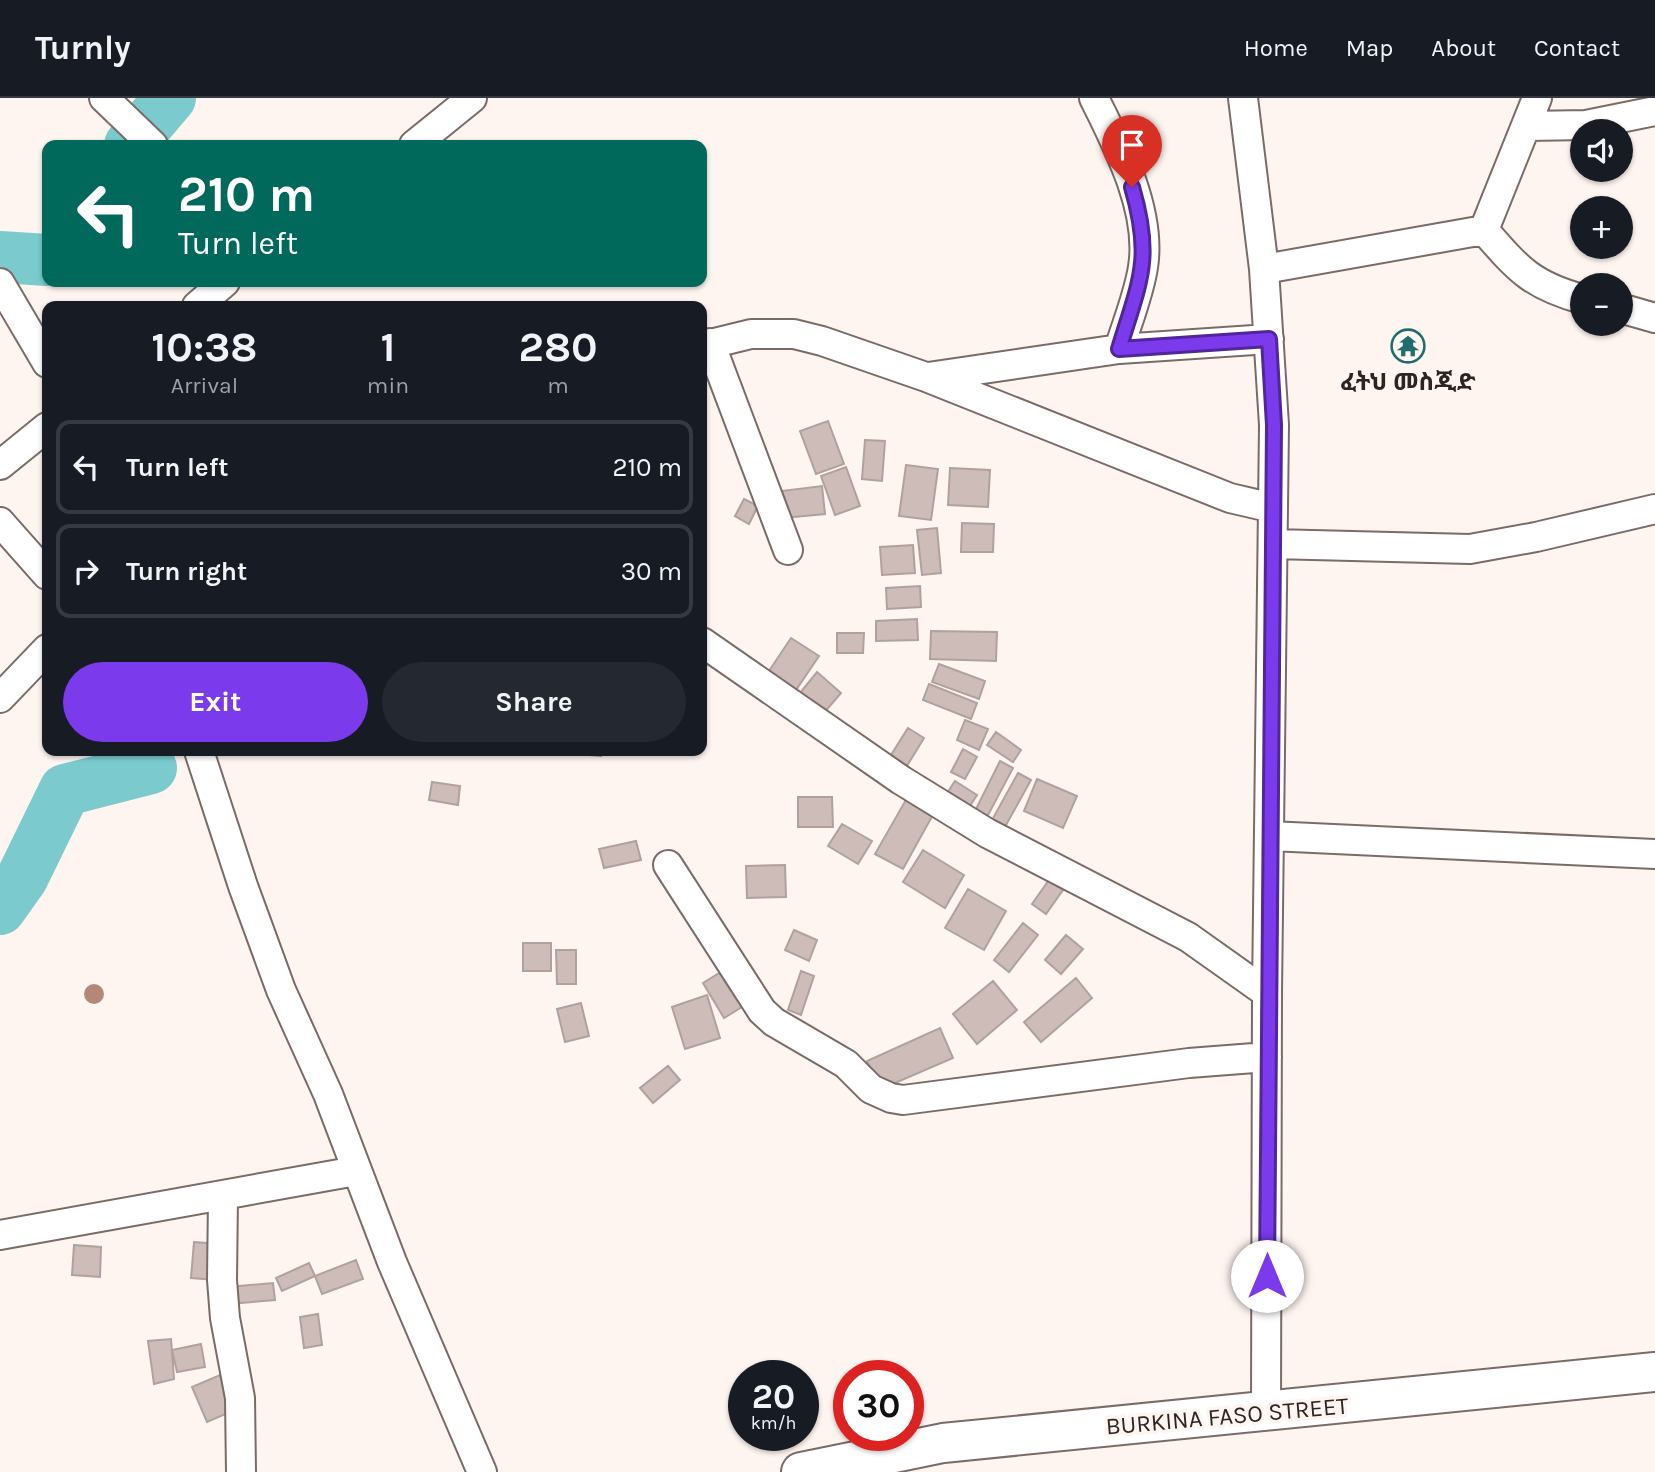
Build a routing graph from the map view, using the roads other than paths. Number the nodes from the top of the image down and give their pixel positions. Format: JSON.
{"nodes":[{"id":1,"x":104,"y":98,"type":"edge"},
{"id":2,"x":472,"y":98,"type":"edge"},
{"id":3,"x":1094,"y":98,"type":"edge"},
{"id":4,"x":1243,"y":98,"type":"edge"},
{"id":5,"x":1537,"y":98,"type":"edge"},
{"id":6,"x":1655,"y":111,"type":"edge"},
{"id":7,"x":1528,"y":126,"type":"junction"},
{"id":8,"x":148,"y":140,"type":"edge"},
{"id":9,"x":421,"y":140,"type":"edge"},
{"id":10,"x":1484,"y":230,"type":"junction"},
{"id":11,"x":1264,"y":269,"type":"junction"},
{"id":12,"x":0,"y":283,"type":"edge"},
{"id":13,"x":219,"y":287,"type":"edge"},
{"id":14,"x":1570,"y":296,"type":"edge"},
{"id":15,"x":203,"y":301,"type":"edge"},
{"id":16,"x":1633,"y":312,"type":"edge"},
{"id":17,"x":1655,"y":318,"type":"edge"},
{"id":18,"x":1269,"y":339,"type":"junction"},
{"id":19,"x":707,"y":345,"type":"edge"},
{"id":20,"x":707,"y":348,"type":"edge"},
{"id":21,"x":1119,"y":349,"type":"junction"},
{"id":22,"x":42,"y":354,"type":"edge"},
{"id":23,"x":926,"y":377,"type":"junction"},
{"id":24,"x":42,"y":431,"type":"edge"},
{"id":25,"x":0,"y":465,"type":"edge"},
{"id":26,"x":1273,"y":508,"type":"junction"},
{"id":27,"x":1655,"y":509,"type":"edge"},
{"id":28,"x":0,"y":522,"type":"edge"},
{"id":29,"x":1273,"y":544,"type":"junction"},
{"id":30,"x":788,"y":550,"type":"dead end"},
{"id":31,"x":42,"y":569,"type":"edge"},
{"id":32,"x":707,"y":645,"type":"edge"},
{"id":33,"x":42,"y":654,"type":"edge"},
{"id":34,"x":0,"y":698,"type":"edge"},
{"id":35,"x":203,"y":760,"type":"edge"},
{"id":36,"x":1269,"y":836,"type":"junction"},
{"id":37,"x":1655,"y":854,"type":"edge"},
{"id":38,"x":668,"y":865,"type":"dead end"},
{"id":39,"x":1267,"y":993,"type":"junction"},
{"id":40,"x":1267,"y":1057,"type":"junction"},
{"id":41,"x":356,"y":1171,"type":"junction"},
{"id":42,"x":223,"y":1197,"type":"junction"},
{"id":43,"x":0,"y":1235,"type":"edge"},
{"id":44,"x":1655,"y":1372,"type":"edge"},
{"id":45,"x":1266,"y":1413,"type":"junction"},
{"id":46,"x":241,"y":1472,"type":"edge"},
{"id":47,"x":482,"y":1472,"type":"edge"},
{"id":48,"x":801,"y":1472,"type":"edge"}],
"edges":[{"from":1,"to":8,"type":"street"},
{"from":2,"to":9,"type":"street"},
{"from":3,"to":21,"type":"street"},
{"from":4,"to":11,"type":"street"},
{"from":5,"to":7,"type":"street"},
{"from":6,"to":7,"type":"street"},
{"from":7,"to":10,"type":"street"},
{"from":10,"to":11,"type":"street"},
{"from":10,"to":14,"type":"street"},
{"from":11,"to":18,"type":"street"},
{"from":12,"to":22,"type":"street"},
{"from":13,"to":15,"type":"street"},
{"from":16,"to":17,"type":"street"},
{"from":18,"to":21,"type":"street"},
{"from":18,"to":26,"type":"street"},
{"from":19,"to":23,"type":"street"},
{"from":20,"to":30,"type":"street"},
{"from":21,"to":23,"type":"street"},
{"from":23,"to":26,"type":"street"},
{"from":24,"to":25,"type":"street"},
{"from":26,"to":29,"type":"street"},
{"from":27,"to":29,"type":"street"},
{"from":28,"to":31,"type":"street"},
{"from":29,"to":36,"type":"street"},
{"from":32,"to":39,"type":"street"},
{"from":33,"to":34,"type":"street"},
{"from":35,"to":41,"type":"street"},
{"from":36,"to":37,"type":"street"},
{"from":36,"to":39,"type":"street"},
{"from":38,"to":40,"type":"street"},
{"from":39,"to":40,"type":"street"},
{"from":40,"to":45,"type":"street"},
{"from":41,"to":42,"type":"street"},
{"from":41,"to":47,"type":"street"},
{"from":42,"to":43,"type":"street"},
{"from":42,"to":46,"type":"street"},
{"from":44,"to":45,"type":"main road","name":"BURKINA FASO STREET"},
{"from":45,"to":48,"type":"main road","name":"BURKINA FASO STREET"}]}
